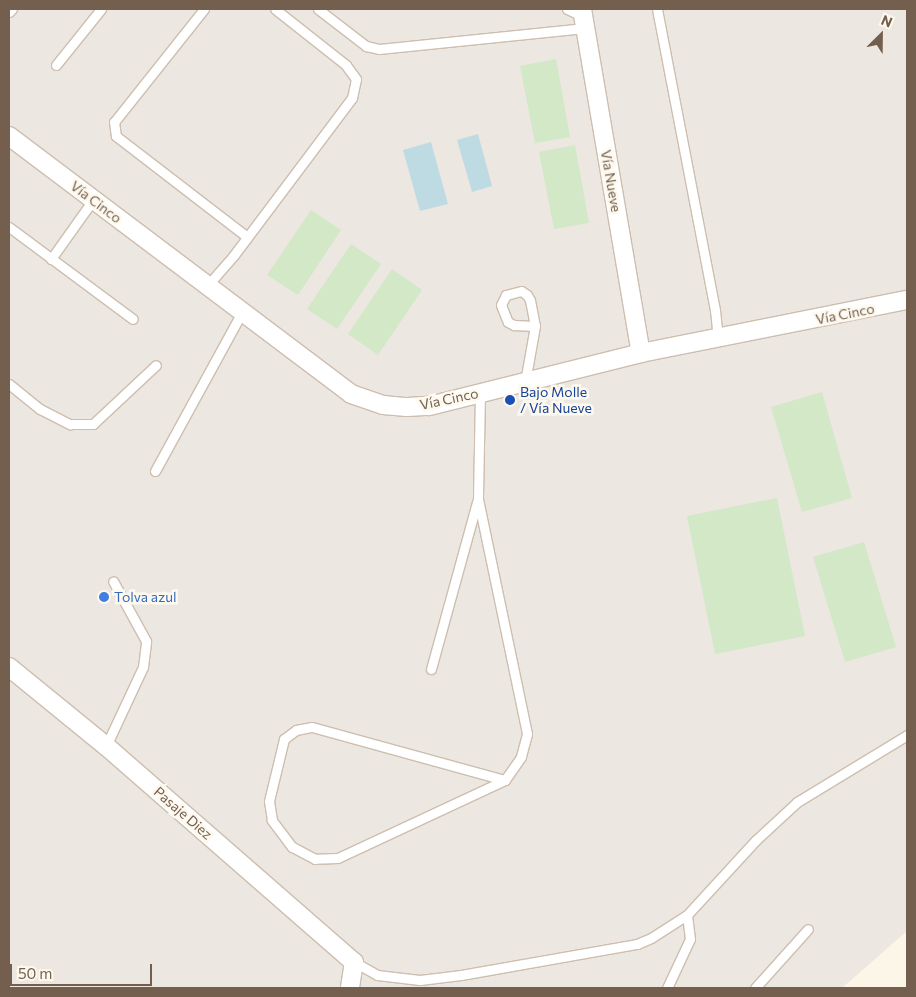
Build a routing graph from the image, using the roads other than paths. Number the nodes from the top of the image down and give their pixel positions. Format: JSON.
{"nodes":[{"id":1,"x":12,"y":9,"type":"edge"},
{"id":2,"x":101,"y":9,"type":"edge"},
{"id":3,"x":204,"y":9,"type":"edge"},
{"id":4,"x":275,"y":9,"type":"edge"},
{"id":5,"x":318,"y":9,"type":"edge"},
{"id":6,"x":567,"y":9,"type":"edge"},
{"id":7,"x":657,"y":9,"type":"edge"},
{"id":8,"x":9,"y":12,"type":"edge"},
{"id":9,"x":584,"y":18,"type":"edge"},
{"id":10,"x":56,"y":65,"type":"dead end"},
{"id":11,"x":9,"y":136,"type":"edge"},
{"id":12,"x":94,"y":200,"type":"junction"},
{"id":13,"x":9,"y":227,"type":"edge"},
{"id":14,"x":247,"y":237,"type":"junction"},
{"id":15,"x":51,"y":259,"type":"junction"},
{"id":16,"x":207,"y":286,"type":"junction"},
{"id":17,"x":907,"y":300,"type":"edge"},
{"id":18,"x":242,"y":312,"type":"junction"},
{"id":19,"x":133,"y":319,"type":"dead end"},
{"id":20,"x":535,"y":326,"type":"junction"},
{"id":21,"x":718,"y":338,"type":"junction"},
{"id":22,"x":641,"y":353,"type":"junction"},
{"id":23,"x":156,"y":365,"type":"dead end"},
{"id":24,"x":525,"y":382,"type":"junction"},
{"id":25,"x":9,"y":384,"type":"edge"},
{"id":26,"x":480,"y":393,"type":"junction"},
{"id":27,"x":155,"y":471,"type":"dead end"},
{"id":28,"x":478,"y":499,"type":"junction"},
{"id":29,"x":113,"y":582,"type":"dead end"},
{"id":30,"x":9,"y":667,"type":"edge"},
{"id":31,"x":431,"y":669,"type":"dead end"},
{"id":32,"x":907,"y":735,"type":"edge"},
{"id":33,"x":106,"y":746,"type":"junction"},
{"id":34,"x":505,"y":780,"type":"junction"},
{"id":35,"x":687,"y":915,"type":"junction"},
{"id":36,"x":808,"y":929,"type":"dead end"},
{"id":37,"x":354,"y":962,"type":"junction"},
{"id":38,"x":350,"y":988,"type":"edge"},
{"id":39,"x":667,"y":988,"type":"edge"},
{"id":40,"x":755,"y":988,"type":"edge"}],
"edges":[{"from":1,"to":8,"type":"lane"},
{"from":2,"to":10,"type":"lane"},
{"from":3,"to":14,"type":"lane"},
{"from":4,"to":14,"type":"lane"},
{"from":5,"to":9,"type":"lane"},
{"from":6,"to":9,"type":"lane"},
{"from":7,"to":21,"type":"lane"},
{"from":9,"to":22,"type":"street","name":"Vía Nueve"},
{"from":11,"to":12,"type":"street","name":"Vía Cinco"},
{"from":12,"to":15,"type":"lane"},
{"from":12,"to":16,"type":"street","name":"Vía Cinco"},
{"from":13,"to":15,"type":"lane"},
{"from":14,"to":16,"type":"lane"},
{"from":15,"to":19,"type":"lane"},
{"from":16,"to":18,"type":"street","name":"Vía Cinco"},
{"from":17,"to":21,"type":"street","name":"Vía Cinco"},
{"from":18,"to":26,"type":"street","name":"Vía Cinco"},
{"from":18,"to":27,"type":"lane"},
{"from":20,"to":20,"type":"lane"},
{"from":20,"to":24,"type":"lane"},
{"from":21,"to":22,"type":"street","name":"Vía Cinco"},
{"from":22,"to":24,"type":"street","name":"Vía Cinco"},
{"from":23,"to":25,"type":"lane"},
{"from":24,"to":26,"type":"street","name":"Vía Cinco"},
{"from":26,"to":28,"type":"lane"},
{"from":28,"to":31,"type":"lane"},
{"from":28,"to":34,"type":"lane"},
{"from":29,"to":33,"type":"lane"},
{"from":30,"to":33,"type":"street","name":"Pasaje Diez"},
{"from":32,"to":35,"type":"lane"},
{"from":33,"to":37,"type":"street","name":"Pasaje Diez"},
{"from":34,"to":34,"type":"lane"},
{"from":35,"to":37,"type":"lane"},
{"from":35,"to":39,"type":"lane"},
{"from":36,"to":40,"type":"lane"},
{"from":37,"to":38,"type":"street"}]}
